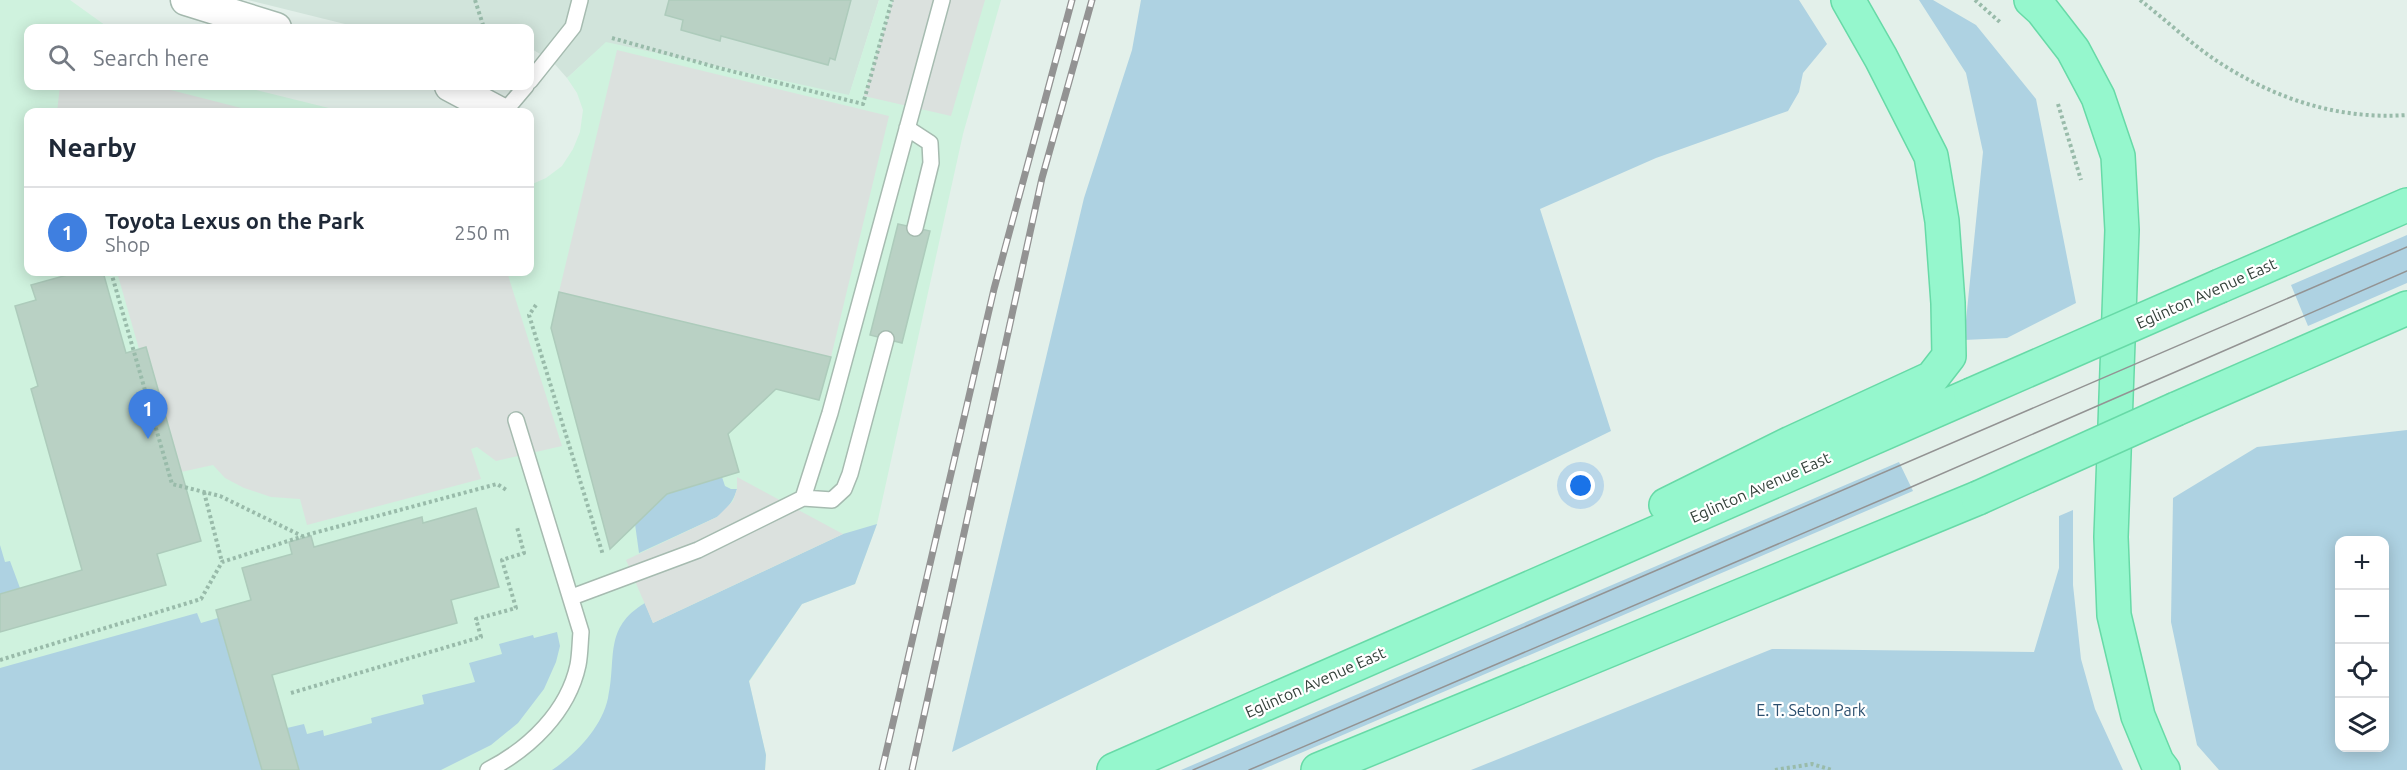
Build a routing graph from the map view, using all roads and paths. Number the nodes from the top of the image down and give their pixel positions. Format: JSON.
{"nodes":[{"id":1,"x":186,"y":0,"type":"edge"},
{"id":2,"x":475,"y":0,"type":"edge"},
{"id":3,"x":580,"y":0,"type":"edge"},
{"id":4,"x":892,"y":0,"type":"edge"},
{"id":5,"x":942,"y":0,"type":"edge"},
{"id":6,"x":1848,"y":0,"type":"edge"},
{"id":7,"x":2031,"y":0,"type":"edge"},
{"id":8,"x":2140,"y":0,"type":"edge"},
{"id":9,"x":263,"y":24,"type":"edge"},
{"id":10,"x":483,"y":24,"type":"edge"},
{"id":11,"x":612,"y":38,"type":"dead end"},
{"id":12,"x":534,"y":76,"type":"edge"},
{"id":13,"x":458,"y":90,"type":"edge"},
{"id":14,"x":523,"y":90,"type":"edge"},
{"id":15,"x":491,"y":108,"type":"edge"},
{"id":16,"x":507,"y":108,"type":"edge"},
{"id":17,"x":2407,"y":115,"type":"edge"},
{"id":18,"x":907,"y":128,"type":"junction"},
{"id":19,"x":2407,"y":205,"type":"edge"},
{"id":20,"x":915,"y":228,"type":"dead end"},
{"id":21,"x":112,"y":276,"type":"edge"},
{"id":22,"x":536,"y":305,"type":"dead end"},
{"id":23,"x":2407,"y":308,"type":"edge"},
{"id":24,"x":886,"y":339,"type":"dead end"},
{"id":25,"x":516,"y":420,"type":"dead end"},
{"id":26,"x":204,"y":492,"type":"junction"},
{"id":27,"x":803,"y":498,"type":"junction"},
{"id":28,"x":511,"y":502,"type":"dead end"},
{"id":29,"x":516,"y":522,"type":"dead end"},
{"id":30,"x":302,"y":536,"type":"junction"},
{"id":31,"x":603,"y":555,"type":"dead end"},
{"id":32,"x":222,"y":562,"type":"junction"},
{"id":33,"x":572,"y":597,"type":"junction"},
{"id":34,"x":1507,"y":598,"type":"junction"},
{"id":35,"x":0,"y":660,"type":"edge"},
{"id":36,"x":291,"y":693,"type":"dead end"},
{"id":37,"x":488,"y":770,"type":"edge"},
{"id":38,"x":1114,"y":770,"type":"edge"},
{"id":39,"x":1318,"y":770,"type":"edge"},
{"id":40,"x":1775,"y":770,"type":"edge"},
{"id":41,"x":1832,"y":770,"type":"edge"},
{"id":42,"x":2163,"y":770,"type":"edge"}],
"edges":[{"from":1,"to":9,"type":"street"},
{"from":2,"to":10,"type":"path"},
{"from":3,"to":12,"type":"lane"},
{"from":4,"to":11,"type":"path"},
{"from":5,"to":18,"type":"lane"},
{"from":6,"to":34,"type":"main road"},
{"from":7,"to":42,"type":"main road"},
{"from":8,"to":17,"type":"path"},
{"from":13,"to":15,"type":"street"},
{"from":14,"to":16,"type":"lane"},
{"from":18,"to":20,"type":"lane"},
{"from":18,"to":27,"type":"lane"},
{"from":19,"to":34,"type":"main road","name":"Eglinton Avenue East","bridge":true},
{"from":21,"to":26,"type":"path"},
{"from":22,"to":31,"type":"path"},
{"from":23,"to":39,"type":"main road","bridge":true},
{"from":24,"to":27,"type":"lane"},
{"from":25,"to":33,"type":"lane"},
{"from":26,"to":30,"type":"path"},
{"from":26,"to":32,"type":"path"},
{"from":27,"to":33,"type":"lane"},
{"from":28,"to":30,"type":"path"},
{"from":29,"to":36,"type":"path"},
{"from":30,"to":32,"type":"path"},
{"from":32,"to":35,"type":"path"},
{"from":33,"to":37,"type":"lane"},
{"from":34,"to":38,"type":"main road","name":"Eglinton Avenue East"},
{"from":40,"to":41,"type":"path"}]}
